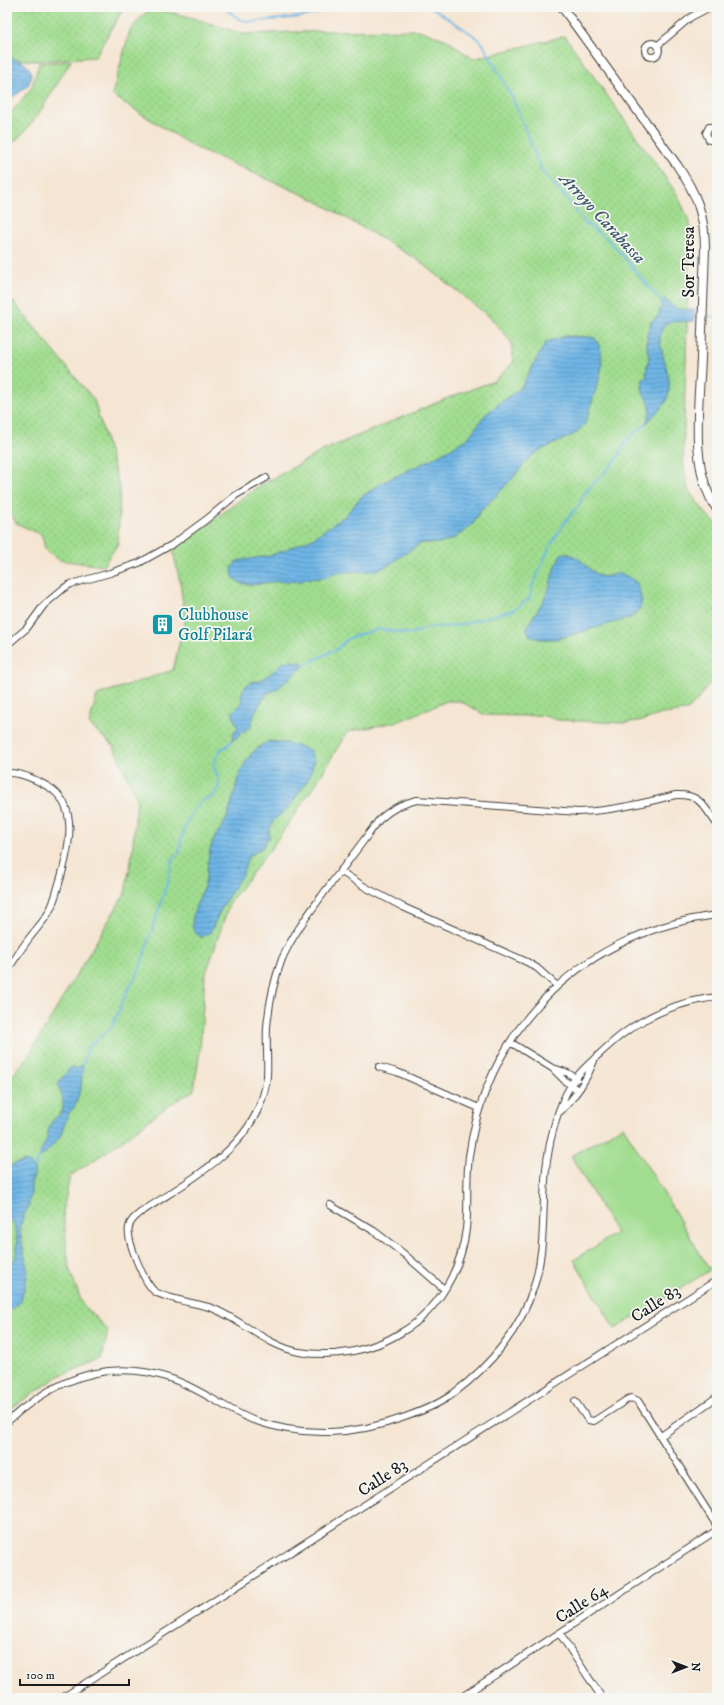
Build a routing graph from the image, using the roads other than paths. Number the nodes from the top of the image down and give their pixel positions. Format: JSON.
{"nodes":[{"id":1,"x":562,"y":7,"type":"edge"},
{"id":2,"x":710,"y":7,"type":"edge"},
{"id":3,"x":658,"y":45,"type":"dead end"},
{"id":4,"x":717,"y":127,"type":"edge"},
{"id":5,"x":717,"y":140,"type":"edge"},
{"id":6,"x":266,"y":478,"type":"dead end"},
{"id":7,"x":717,"y":509,"type":"edge"},
{"id":8,"x":9,"y":640,"type":"edge"},
{"id":9,"x":7,"y":645,"type":"edge"},
{"id":10,"x":7,"y":773,"type":"edge"},
{"id":11,"x":717,"y":824,"type":"edge"},
{"id":12,"x":340,"y":871,"type":"junction"},
{"id":13,"x":717,"y":916,"type":"edge"},
{"id":14,"x":7,"y":971,"type":"edge"},
{"id":15,"x":556,"y":986,"type":"junction"},
{"id":16,"x":717,"y":997,"type":"edge"},
{"id":17,"x":510,"y":1042,"type":"junction"},
{"id":18,"x":594,"y":1060,"type":"junction"},
{"id":19,"x":379,"y":1066,"type":"dead end"},
{"id":20,"x":552,"y":1068,"type":"junction"},
{"id":21,"x":575,"y":1078,"type":"junction"},
{"id":22,"x":583,"y":1083,"type":"junction"},
{"id":23,"x":571,"y":1085,"type":"junction"},
{"id":24,"x":578,"y":1090,"type":"junction"},
{"id":25,"x":479,"y":1108,"type":"junction"},
{"id":26,"x":560,"y":1112,"type":"junction"},
{"id":27,"x":330,"y":1205,"type":"dead end"},
{"id":28,"x":717,"y":1280,"type":"edge"},
{"id":29,"x":444,"y":1289,"type":"junction"},
{"id":30,"x":717,"y":1390,"type":"edge"},
{"id":31,"x":717,"y":1396,"type":"edge"},
{"id":32,"x":575,"y":1402,"type":"dead end"},
{"id":33,"x":7,"y":1422,"type":"edge"},
{"id":34,"x":661,"y":1436,"type":"junction"},
{"id":35,"x":716,"y":1531,"type":"edge"},
{"id":36,"x":560,"y":1634,"type":"junction"},
{"id":37,"x":62,"y":1698,"type":"edge"},
{"id":38,"x":460,"y":1698,"type":"edge"},
{"id":39,"x":602,"y":1698,"type":"edge"}],
"edges":[{"from":1,"to":7,"type":"street","name":"Sor Teresa"},
{"from":2,"to":3,"type":"street"},
{"from":4,"to":5,"type":"street"},
{"from":6,"to":8,"type":"street"},
{"from":8,"to":9,"type":"street"},
{"from":10,"to":14,"type":"street"},
{"from":11,"to":12,"type":"street"},
{"from":12,"to":15,"type":"street"},
{"from":12,"to":29,"type":"street"},
{"from":13,"to":15,"type":"street"},
{"from":15,"to":17,"type":"street"},
{"from":16,"to":18,"type":"street"},
{"from":17,"to":20,"type":"street"},
{"from":17,"to":25,"type":"street"},
{"from":18,"to":21,"type":"street"},
{"from":18,"to":22,"type":"street"},
{"from":19,"to":25,"type":"street"},
{"from":20,"to":21,"type":"street"},
{"from":20,"to":23,"type":"street"},
{"from":21,"to":22,"type":"street"},
{"from":21,"to":23,"type":"street"},
{"from":22,"to":24,"type":"street"},
{"from":23,"to":24,"type":"street"},
{"from":23,"to":26,"type":"street"},
{"from":24,"to":26,"type":"street"},
{"from":25,"to":29,"type":"street"},
{"from":26,"to":33,"type":"street"},
{"from":27,"to":29,"type":"street"},
{"from":28,"to":37,"type":"street","name":"Calle 83"},
{"from":30,"to":31,"type":"street"},
{"from":31,"to":34,"type":"street"},
{"from":32,"to":34,"type":"street"},
{"from":34,"to":35,"type":"street"},
{"from":35,"to":36,"type":"street","name":"Calle 64"},
{"from":36,"to":38,"type":"street","name":"Calle 64"},
{"from":36,"to":39,"type":"street"}]}
